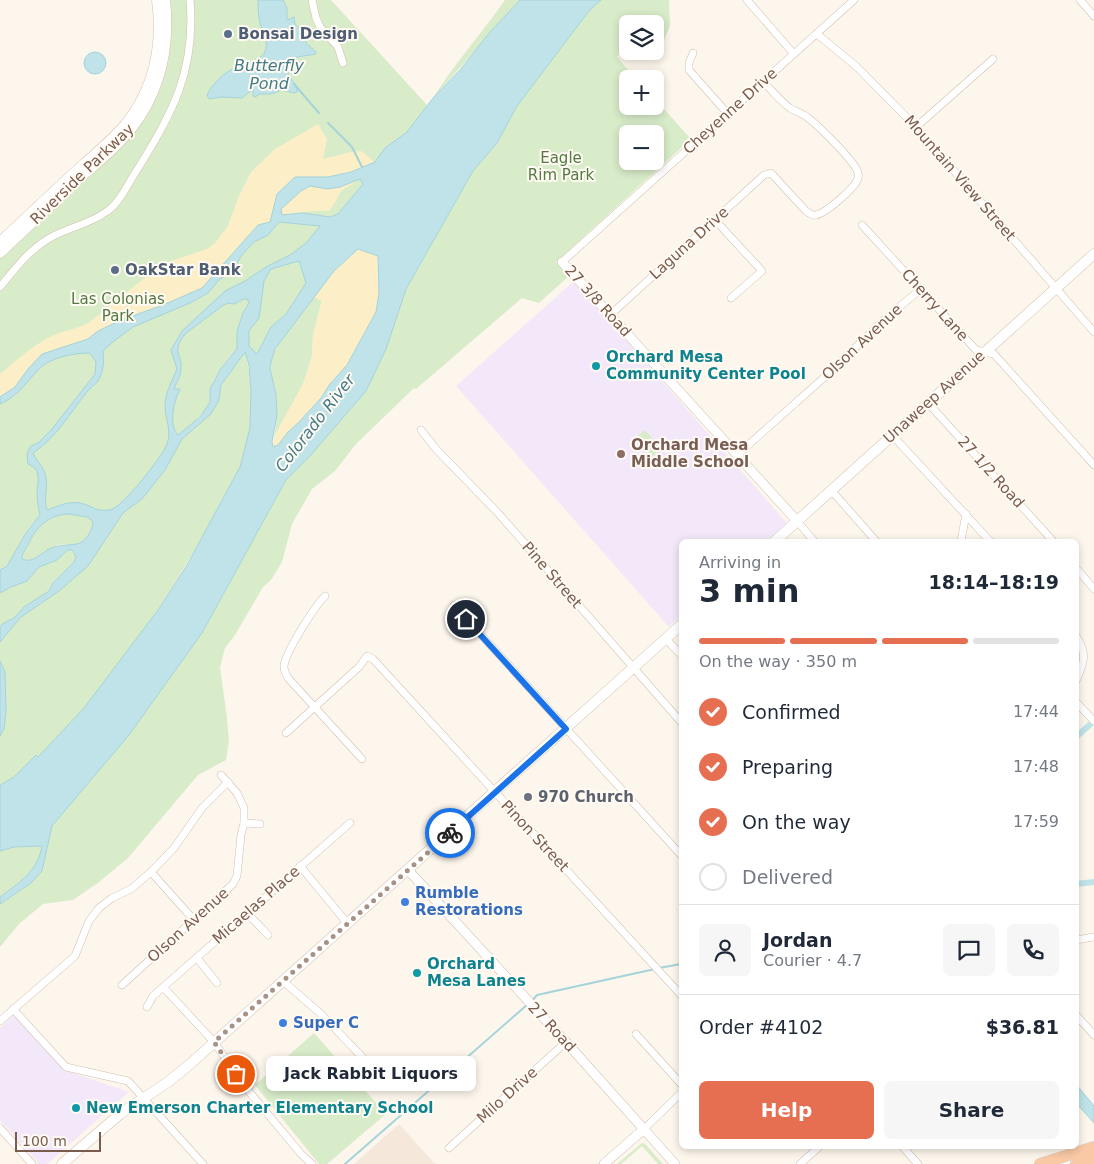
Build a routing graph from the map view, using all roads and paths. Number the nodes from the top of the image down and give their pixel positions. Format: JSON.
{"nodes":[{"id":1,"x":157,"y":0,"type":"edge"},
{"id":2,"x":165,"y":0,"type":"edge"},
{"id":3,"x":190,"y":0,"type":"edge"},
{"id":4,"x":312,"y":0,"type":"edge"},
{"id":5,"x":747,"y":0,"type":"edge"},
{"id":6,"x":854,"y":0,"type":"edge"},
{"id":7,"x":1080,"y":0,"type":"edge"},
{"id":8,"x":1094,"y":16,"type":"edge"},
{"id":9,"x":817,"y":34,"type":"junction"},
{"id":10,"x":693,"y":53,"type":"dead end"},
{"id":11,"x":793,"y":54,"type":"junction"},
{"id":12,"x":992,"y":59,"type":"dead end"},
{"id":13,"x":343,"y":63,"type":"dead end"},
{"id":14,"x":763,"y":82,"type":"junction"},
{"id":15,"x":728,"y":114,"type":"junction"},
{"id":16,"x":916,"y":127,"type":"junction"},
{"id":17,"x":715,"y":220,"type":"junction"},
{"id":18,"x":862,"y":225,"type":"dead end"},
{"id":19,"x":0,"y":242,"type":"edge"},
{"id":20,"x":0,"y":253,"type":"edge"},
{"id":21,"x":1094,"y":254,"type":"edge"},
{"id":22,"x":562,"y":262,"type":"joint"},
{"id":23,"x":0,"y":288,"type":"edge"},
{"id":24,"x":1056,"y":288,"type":"junction"},
{"id":25,"x":921,"y":289,"type":"junction"},
{"id":26,"x":731,"y":298,"type":"dead end"},
{"id":27,"x":610,"y":315,"type":"junction"},
{"id":28,"x":1094,"y":332,"type":"edge"},
{"id":29,"x":985,"y":352,"type":"junction"},
{"id":30,"x":928,"y":403,"type":"junction"},
{"id":31,"x":421,"y":430,"type":"dead end"},
{"id":32,"x":892,"y":435,"type":"junction"},
{"id":33,"x":737,"y":455,"type":"junction"},
{"id":34,"x":1094,"y":465,"type":"edge"},
{"id":35,"x":830,"y":490,"type":"junction"},
{"id":36,"x":966,"y":514,"type":"junction"},
{"id":37,"x":797,"y":521,"type":"junction"},
{"id":38,"x":777,"y":539,"type":"edge"},
{"id":39,"x":812,"y":539,"type":"edge"},
{"id":40,"x":874,"y":539,"type":"edge"},
{"id":41,"x":961,"y":539,"type":"edge"},
{"id":42,"x":988,"y":539,"type":"edge"},
{"id":43,"x":1050,"y":539,"type":"edge"},
{"id":44,"x":1079,"y":572,"type":"edge"},
{"id":45,"x":1094,"y":589,"type":"edge"},
{"id":46,"x":325,"y":596,"type":"dead end"},
{"id":47,"x":454,"y":605,"type":"dead end"},
{"id":48,"x":679,"y":627,"type":"edge"},
{"id":49,"x":666,"y":639,"type":"junction"},
{"id":50,"x":1079,"y":641,"type":"edge"},
{"id":51,"x":679,"y":653,"type":"edge"},
{"id":52,"x":633,"y":668,"type":"junction"},
{"id":53,"x":1079,"y":674,"type":"edge"},
{"id":54,"x":1079,"y":705,"type":"edge"},
{"id":55,"x":315,"y":707,"type":"junction"},
{"id":56,"x":679,"y":720,"type":"edge"},
{"id":57,"x":1094,"y":721,"type":"edge"},
{"id":58,"x":566,"y":729,"type":"junction"},
{"id":59,"x":286,"y":733,"type":"dead end"},
{"id":60,"x":362,"y":759,"type":"dead end"},
{"id":61,"x":221,"y":775,"type":"dead end"},
{"id":62,"x":228,"y":782,"type":"junction"},
{"id":63,"x":495,"y":793,"type":"junction"},
{"id":64,"x":244,"y":823,"type":"junction"},
{"id":65,"x":350,"y":823,"type":"dead end"},
{"id":66,"x":260,"y":824,"type":"dead end"},
{"id":67,"x":679,"y":853,"type":"edge"},
{"id":68,"x":300,"y":866,"type":"junction"},
{"id":69,"x":408,"y":870,"type":"junction"},
{"id":70,"x":151,"y":872,"type":"junction"},
{"id":71,"x":247,"y":913,"type":"junction"},
{"id":72,"x":194,"y":920,"type":"junction"},
{"id":73,"x":348,"y":924,"type":"junction"},
{"id":74,"x":268,"y":935,"type":"dead end"},
{"id":75,"x":1094,"y":937,"type":"edge"},
{"id":76,"x":1079,"y":940,"type":"edge"},
{"id":77,"x":196,"y":958,"type":"junction"},
{"id":78,"x":283,"y":981,"type":"junction"},
{"id":79,"x":218,"y":983,"type":"dead end"},
{"id":80,"x":122,"y":985,"type":"dead end"},
{"id":81,"x":164,"y":988,"type":"junction"},
{"id":82,"x":679,"y":993,"type":"edge"},
{"id":83,"x":147,"y":1007,"type":"dead end"},
{"id":84,"x":13,"y":1009,"type":"junction"},
{"id":85,"x":1079,"y":1018,"type":"edge"},
{"id":86,"x":0,"y":1021,"type":"edge"},
{"id":87,"x":636,"y":1034,"type":"dead end"},
{"id":88,"x":1094,"y":1035,"type":"edge"},
{"id":89,"x":214,"y":1042,"type":"junction"},
{"id":90,"x":566,"y":1042,"type":"junction"},
{"id":91,"x":366,"y":1061,"type":"dead end"},
{"id":92,"x":679,"y":1082,"type":"edge"},
{"id":93,"x":679,"y":1095,"type":"edge"},
{"id":94,"x":143,"y":1099,"type":"junction"},
{"id":95,"x":0,"y":1128,"type":"edge"},
{"id":96,"x":644,"y":1129,"type":"junction"},
{"id":97,"x":1094,"y":1147,"type":"edge"},
{"id":98,"x":449,"y":1148,"type":"dead end"},
{"id":99,"x":817,"y":1149,"type":"edge"},
{"id":100,"x":905,"y":1149,"type":"edge"},
{"id":101,"x":1094,"y":1158,"type":"edge"},
{"id":102,"x":32,"y":1164,"type":"edge"},
{"id":103,"x":62,"y":1164,"type":"edge"},
{"id":104,"x":203,"y":1164,"type":"edge"},
{"id":105,"x":312,"y":1164,"type":"edge"},
{"id":106,"x":604,"y":1164,"type":"edge"},
{"id":107,"x":675,"y":1164,"type":"edge"},
{"id":108,"x":800,"y":1164,"type":"edge"},
{"id":109,"x":918,"y":1164,"type":"edge"},
{"id":110,"x":1040,"y":1164,"type":"edge"},
{"id":111,"x":1076,"y":1164,"type":"edge"}],
"edges":[{"from":1,"to":19,"type":"main road","name":"Riverside Parkway"},
{"from":2,"to":20,"type":"main road","name":"Riverside Parkway"},
{"from":3,"to":23,"type":"street"},
{"from":4,"to":13,"type":"street"},
{"from":5,"to":11,"type":"street"},
{"from":6,"to":9,"type":"street","name":"Cheyenne Drive"},
{"from":7,"to":8,"type":"street"},
{"from":9,"to":11,"type":"street","name":"Cheyenne Drive"},
{"from":9,"to":16,"type":"street","name":"Mountain View Street"},
{"from":10,"to":15,"type":"street"},
{"from":11,"to":14,"type":"street","name":"Cheyenne Drive"},
{"from":12,"to":16,"type":"street"},
{"from":14,"to":15,"type":"street","name":"Cheyenne Drive"},
{"from":14,"to":17,"type":"street","name":"Laguna Drive"},
{"from":15,"to":22,"type":"street","name":"Cheyenne Drive"},
{"from":16,"to":24,"type":"street","name":"Mountain View Street"},
{"from":17,"to":26,"type":"street"},
{"from":17,"to":27,"type":"street","name":"Laguna Drive"},
{"from":18,"to":25,"type":"street","name":"Cherry Lane"},
{"from":21,"to":24,"type":"main road","name":"Unaweep Avenue"},
{"from":22,"to":27,"type":"street","name":"27 3/8 Road"},
{"from":24,"to":28,"type":"street","name":"Mountain View Street"},
{"from":24,"to":29,"type":"main road","name":"Unaweep Avenue"},
{"from":25,"to":29,"type":"street","name":"Cherry Lane"},
{"from":25,"to":33,"type":"street","name":"Olson Avenue"},
{"from":27,"to":33,"type":"street","name":"27 3/8 Road"},
{"from":29,"to":30,"type":"main road","name":"Unaweep Avenue"},
{"from":29,"to":34,"type":"street","name":"Cherry Lane"},
{"from":30,"to":32,"type":"main road","name":"Unaweep Avenue"},
{"from":30,"to":43,"type":"street","name":"27 1/2 Road"},
{"from":31,"to":52,"type":"street","name":"Pine Street"},
{"from":32,"to":35,"type":"main road","name":"Unaweep Avenue"},
{"from":32,"to":36,"type":"street"},
{"from":33,"to":37,"type":"street","name":"27 3/8 Road"},
{"from":35,"to":37,"type":"main road","name":"Unaweep Avenue"},
{"from":35,"to":40,"type":"street"},
{"from":36,"to":41,"type":"street"},
{"from":36,"to":42,"type":"street"},
{"from":37,"to":38,"type":"main road","name":"Unaweep Avenue"},
{"from":37,"to":39,"type":"street","name":"27 3/8 Road"},
{"from":44,"to":45,"type":"street"},
{"from":46,"to":55,"type":"street"},
{"from":47,"to":58,"type":"street"},
{"from":48,"to":49,"type":"main road"},
{"from":49,"to":51,"type":"street"},
{"from":49,"to":52,"type":"main road"},
{"from":50,"to":53,"type":"street"},
{"from":52,"to":56,"type":"street","name":"Pine Street"},
{"from":52,"to":58,"type":"main road"},
{"from":54,"to":57,"type":"street"},
{"from":55,"to":59,"type":"street"},
{"from":55,"to":60,"type":"street"},
{"from":55,"to":63,"type":"street","name":"Pinon Street"},
{"from":58,"to":63,"type":"main road"},
{"from":58,"to":67,"type":"street"},
{"from":61,"to":62,"type":"street","name":"Olson Avenue"},
{"from":62,"to":64,"type":"street","name":"Olson Avenue"},
{"from":62,"to":70,"type":"street"},
{"from":63,"to":69,"type":"main road"},
{"from":63,"to":82,"type":"street","name":"Pinon Street"},
{"from":64,"to":66,"type":"street"},
{"from":64,"to":72,"type":"street","name":"Olson Avenue"},
{"from":65,"to":68,"type":"street","name":"Micaelas Place"},
{"from":68,"to":71,"type":"street","name":"Micaelas Place"},
{"from":68,"to":73,"type":"street"},
{"from":69,"to":73,"type":"main road"},
{"from":69,"to":90,"type":"street","name":"27 Road"},
{"from":70,"to":72,"type":"street"},
{"from":70,"to":84,"type":"street"},
{"from":71,"to":74,"type":"street"},
{"from":71,"to":77,"type":"street","name":"Micaelas Place"},
{"from":72,"to":80,"type":"street","name":"Olson Avenue"},
{"from":73,"to":78,"type":"main road"},
{"from":75,"to":76,"type":"street"},
{"from":77,"to":79,"type":"street"},
{"from":77,"to":81,"type":"street","name":"Micaelas Place"},
{"from":78,"to":89,"type":"main road"},
{"from":78,"to":91,"type":"street"},
{"from":81,"to":83,"type":"street","name":"Micaelas Place"},
{"from":81,"to":89,"type":"street"},
{"from":84,"to":86,"type":"street"},
{"from":84,"to":94,"type":"street"},
{"from":85,"to":88,"type":"street"},
{"from":87,"to":92,"type":"street"},
{"from":89,"to":94,"type":"main road"},
{"from":89,"to":105,"type":"street"},
{"from":90,"to":96,"type":"street","name":"27 Road"},
{"from":90,"to":98,"type":"street","name":"Milo Drive"},
{"from":93,"to":96,"type":"street"},
{"from":94,"to":103,"type":"main road"},
{"from":94,"to":104,"type":"street"},
{"from":95,"to":102,"type":"street"},
{"from":96,"to":106,"type":"street"},
{"from":96,"to":107,"type":"street","name":"27 Road"},
{"from":97,"to":110,"type":"highway"},
{"from":99,"to":108,"type":"street"},
{"from":100,"to":109,"type":"street"},
{"from":101,"to":111,"type":"highway"}]}
